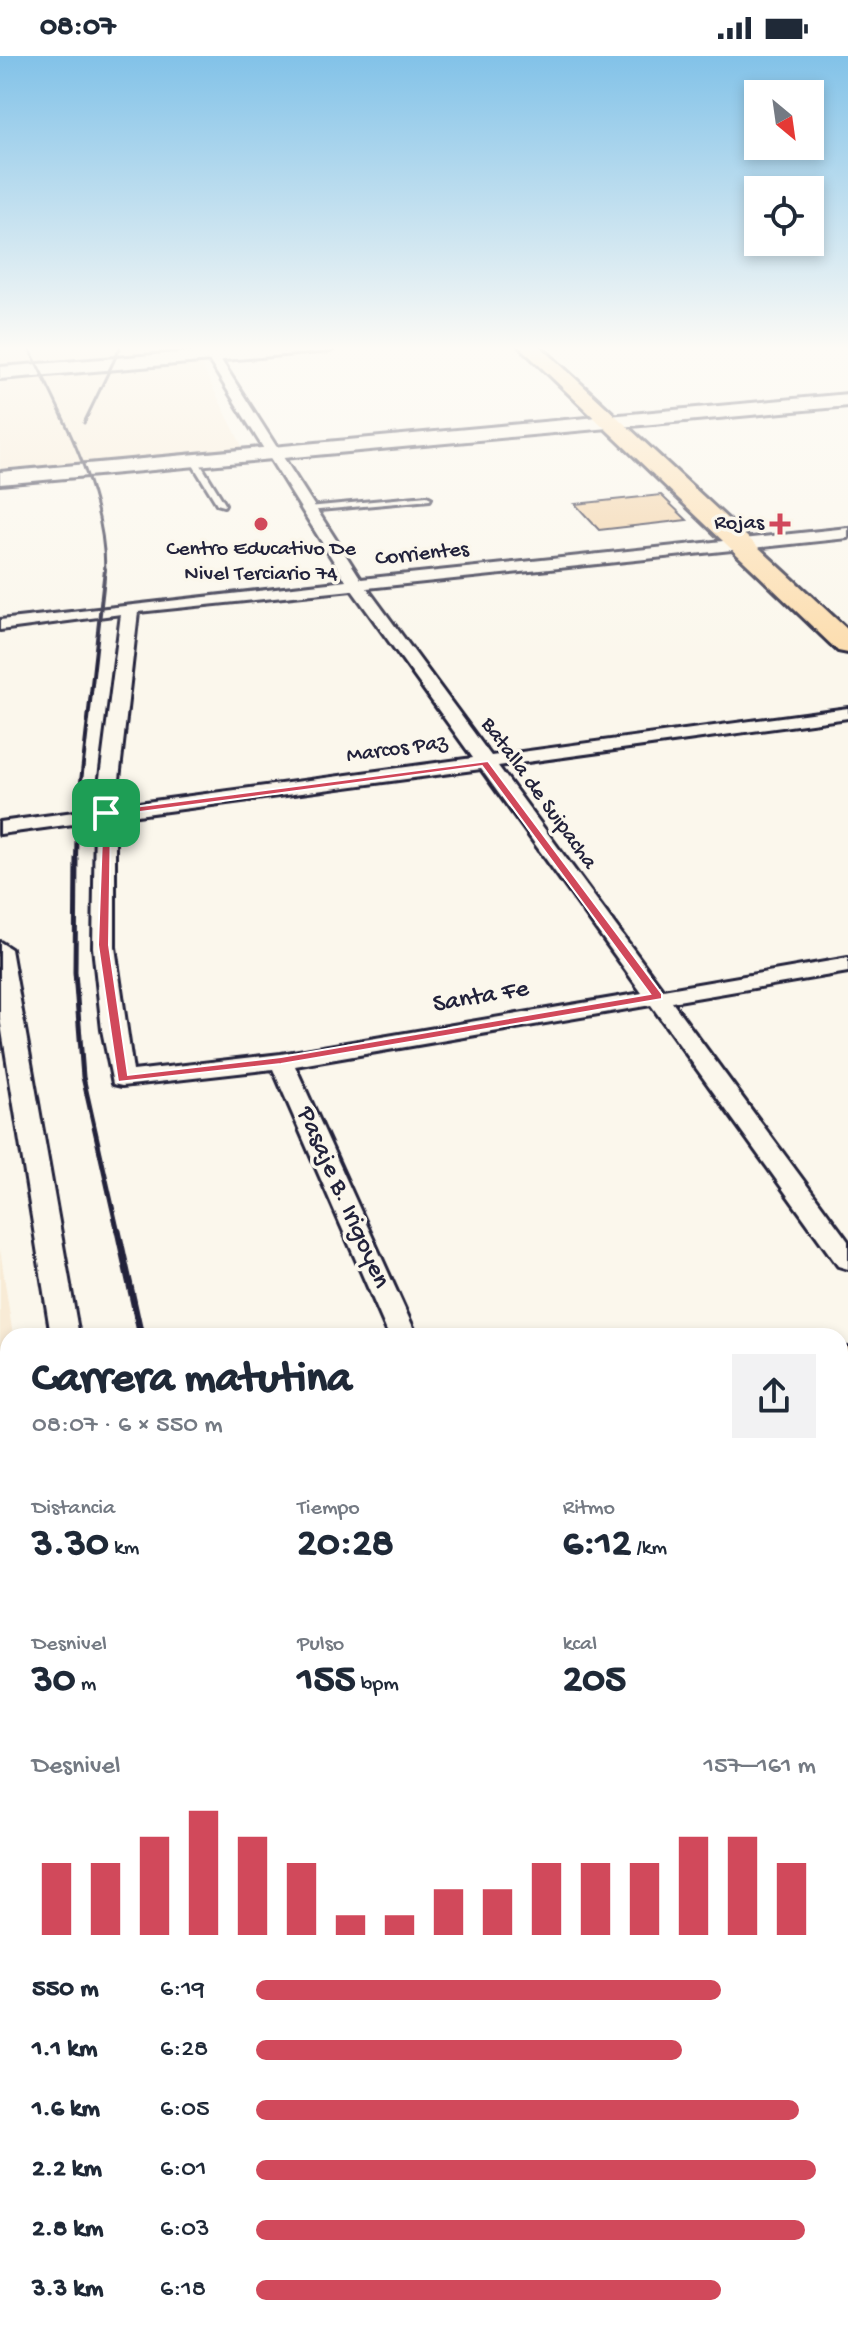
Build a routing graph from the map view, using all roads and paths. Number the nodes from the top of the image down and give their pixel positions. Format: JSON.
{"nodes":[{"id":1,"x":278,"y":452,"type":"edge"},
{"id":2,"x":656,"y":452,"type":"edge"},
{"id":3,"x":272,"y":453,"type":"junction"},
{"id":4,"x":194,"y":460,"type":"junction"},
{"id":5,"x":0,"y":478,"type":"edge"},
{"id":6,"x":427,"y":498,"type":"dead end"},
{"id":7,"x":221,"y":504,"type":"dead end"},
{"id":8,"x":308,"y":509,"type":"junction"},
{"id":9,"x":848,"y":533,"type":"edge"},
{"id":10,"x":754,"y":544,"type":"junction"},
{"id":11,"x":356,"y":584,"type":"junction"},
{"id":12,"x":130,"y":608,"type":"junction"},
{"id":13,"x":848,"y":620,"type":"edge"},
{"id":14,"x":0,"y":625,"type":"edge"},
{"id":15,"x":848,"y":645,"type":"edge"},
{"id":16,"x":848,"y":713,"type":"edge"},
{"id":17,"x":484,"y":763,"type":"junction"},
{"id":18,"x":106,"y":813,"type":"junction"},
{"id":19,"x":0,"y":828,"type":"edge"},
{"id":20,"x":0,"y":949,"type":"edge"},
{"id":21,"x":848,"y":965,"type":"edge"},
{"id":22,"x":658,"y":996,"type":"junction"},
{"id":23,"x":281,"y":1061,"type":"junction"},
{"id":24,"x":848,"y":1260,"type":"edge"},
{"id":25,"x":64,"y":1328,"type":"edge"},
{"id":26,"x":399,"y":1328,"type":"edge"}],
"edges":[{"from":1,"to":3,"type":"street"},
{"from":2,"to":10,"type":"main road"},
{"from":3,"to":4,"type":"street"},
{"from":3,"to":8,"type":"street","name":"Batalla de Suipacha"},
{"from":4,"to":5,"type":"street"},
{"from":4,"to":7,"type":"lane"},
{"from":6,"to":8,"type":"lane"},
{"from":8,"to":11,"type":"street","name":"Batalla de Suipacha"},
{"from":9,"to":10,"type":"street","name":"Corrientes"},
{"from":10,"to":11,"type":"street","name":"Corrientes"},
{"from":10,"to":13,"type":"main road"},
{"from":10,"to":15,"type":"main road"},
{"from":11,"to":12,"type":"street","name":"Corrientes"},
{"from":11,"to":17,"type":"street","name":"Batalla de Suipacha"},
{"from":12,"to":14,"type":"street","name":"Corrientes"},
{"from":12,"to":18,"type":"street"},
{"from":16,"to":17,"type":"street","name":"Marcos Paz"},
{"from":17,"to":18,"type":"street","name":"Marcos Paz"},
{"from":17,"to":22,"type":"street","name":"Batalla de Suipacha"},
{"from":18,"to":19,"type":"street","name":"Marcos Paz"},
{"from":18,"to":23,"type":"street","name":"Santa Fe"},
{"from":20,"to":25,"type":"street"},
{"from":21,"to":22,"type":"street","name":"Santa Fe"},
{"from":22,"to":23,"type":"street","name":"Santa Fe"},
{"from":22,"to":24,"type":"street","name":"Batalla de Suipacha"},
{"from":23,"to":26,"type":"street","name":"Pasaje B. Irigoyen"}]}
